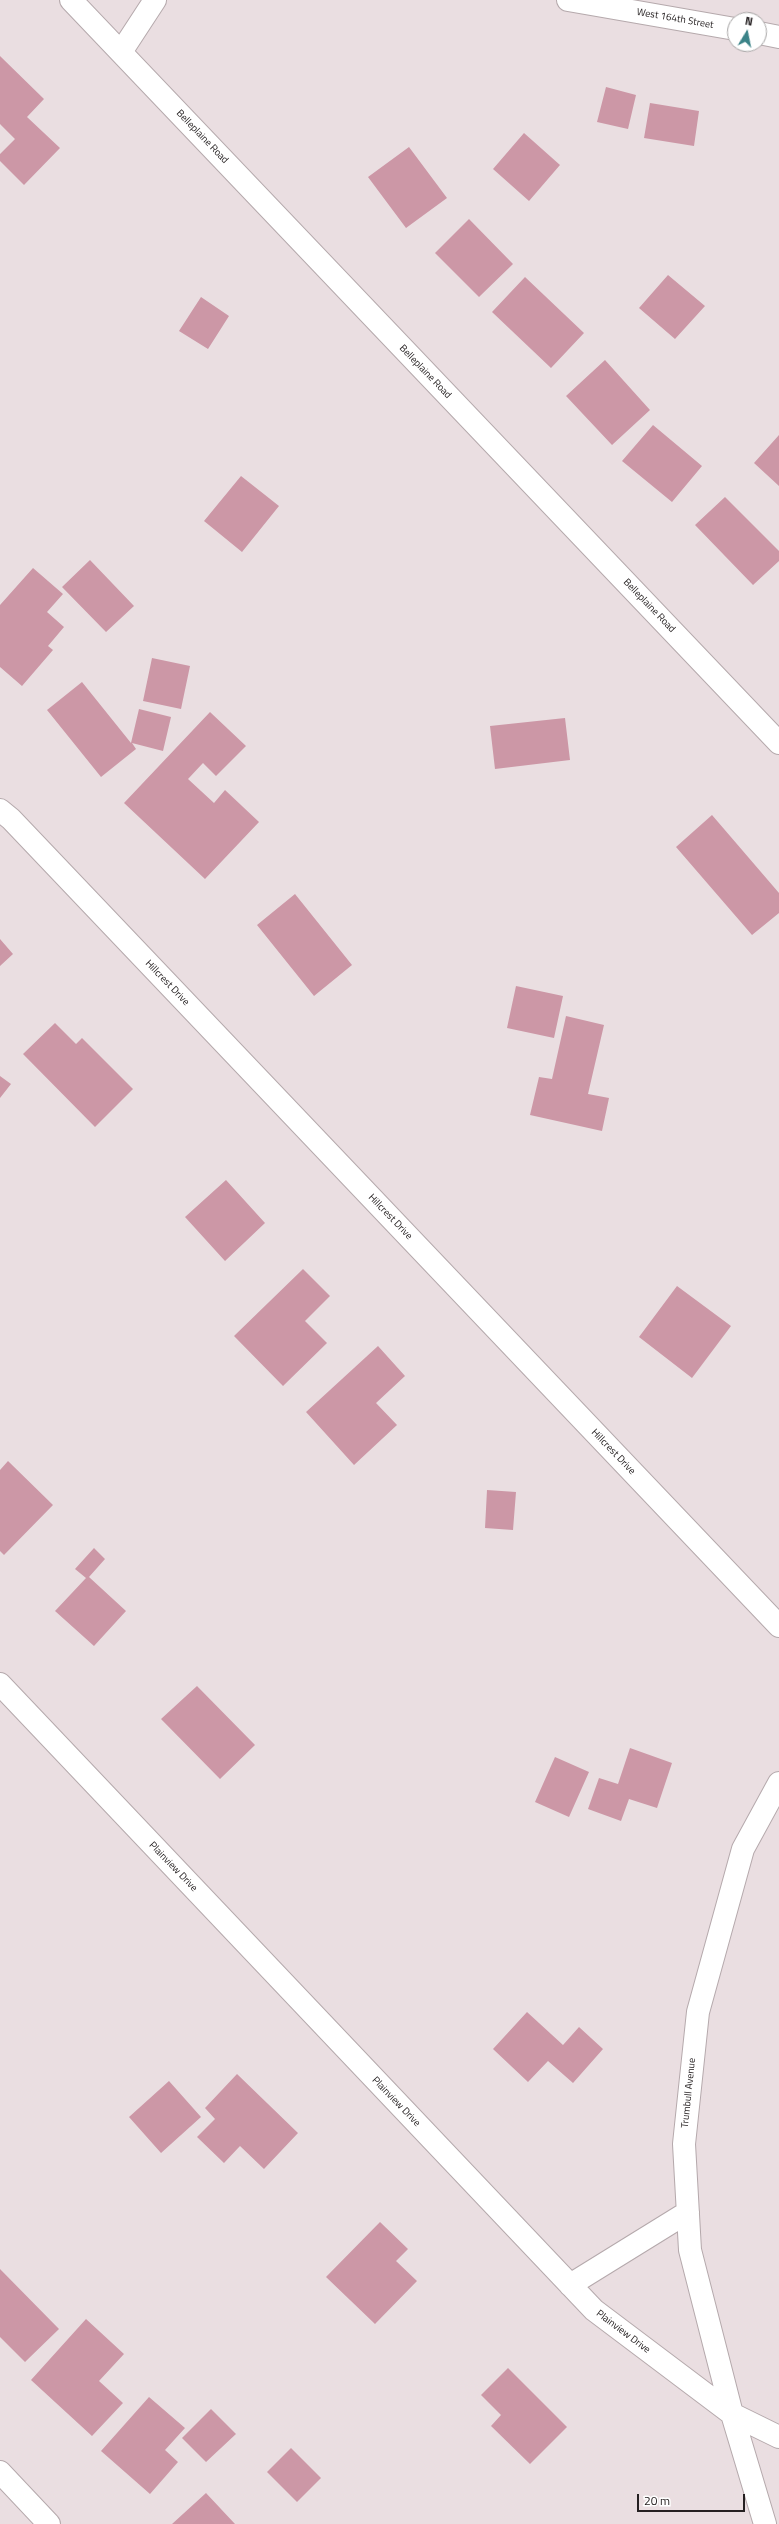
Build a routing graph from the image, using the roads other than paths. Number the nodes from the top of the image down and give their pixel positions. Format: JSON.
{"nodes":[{"id":1,"x":71,"y":0,"type":"edge"},
{"id":2,"x":155,"y":0,"type":"edge"},
{"id":3,"x":568,"y":0,"type":"edge"},
{"id":4,"x":727,"y":28,"type":"edge"},
{"id":5,"x":767,"y":35,"type":"edge"},
{"id":6,"x":779,"y":37,"type":"edge"},
{"id":7,"x":121,"y":52,"type":"junction"},
{"id":8,"x":779,"y":743,"type":"edge"},
{"id":9,"x":0,"y":810,"type":"edge"},
{"id":10,"x":779,"y":1626,"type":"edge"},
{"id":11,"x":0,"y":1684,"type":"edge"},
{"id":12,"x":779,"y":1783,"type":"edge"},
{"id":13,"x":688,"y":2212,"type":"junction"},
{"id":14,"x":570,"y":2284,"type":"junction"},
{"id":15,"x":732,"y":2414,"type":"junction"},
{"id":16,"x":779,"y":2437,"type":"edge"},
{"id":17,"x":0,"y":2472,"type":"edge"},
{"id":18,"x":49,"y":2524,"type":"edge"},
{"id":19,"x":765,"y":2524,"type":"edge"}],
"edges":[{"from":1,"to":7,"type":"street","name":"Belleplaine Road"},
{"from":2,"to":7,"type":"street"},
{"from":3,"to":4,"type":"street","name":"West 164th Street"},
{"from":5,"to":6,"type":"street"},
{"from":7,"to":8,"type":"street","name":"Belleplaine Road"},
{"from":9,"to":10,"type":"street","name":"Hillcrest Drive"},
{"from":11,"to":14,"type":"street","name":"Plainview Drive"},
{"from":12,"to":13,"type":"street","name":"Trumbull Avenue"},
{"from":13,"to":14,"type":"street"},
{"from":13,"to":15,"type":"street","name":"Trumbull Avenue"},
{"from":14,"to":15,"type":"street","name":"Plainview Drive"},
{"from":15,"to":16,"type":"street","name":"Plainview Drive"},
{"from":15,"to":19,"type":"street"},
{"from":17,"to":18,"type":"street"}]}
